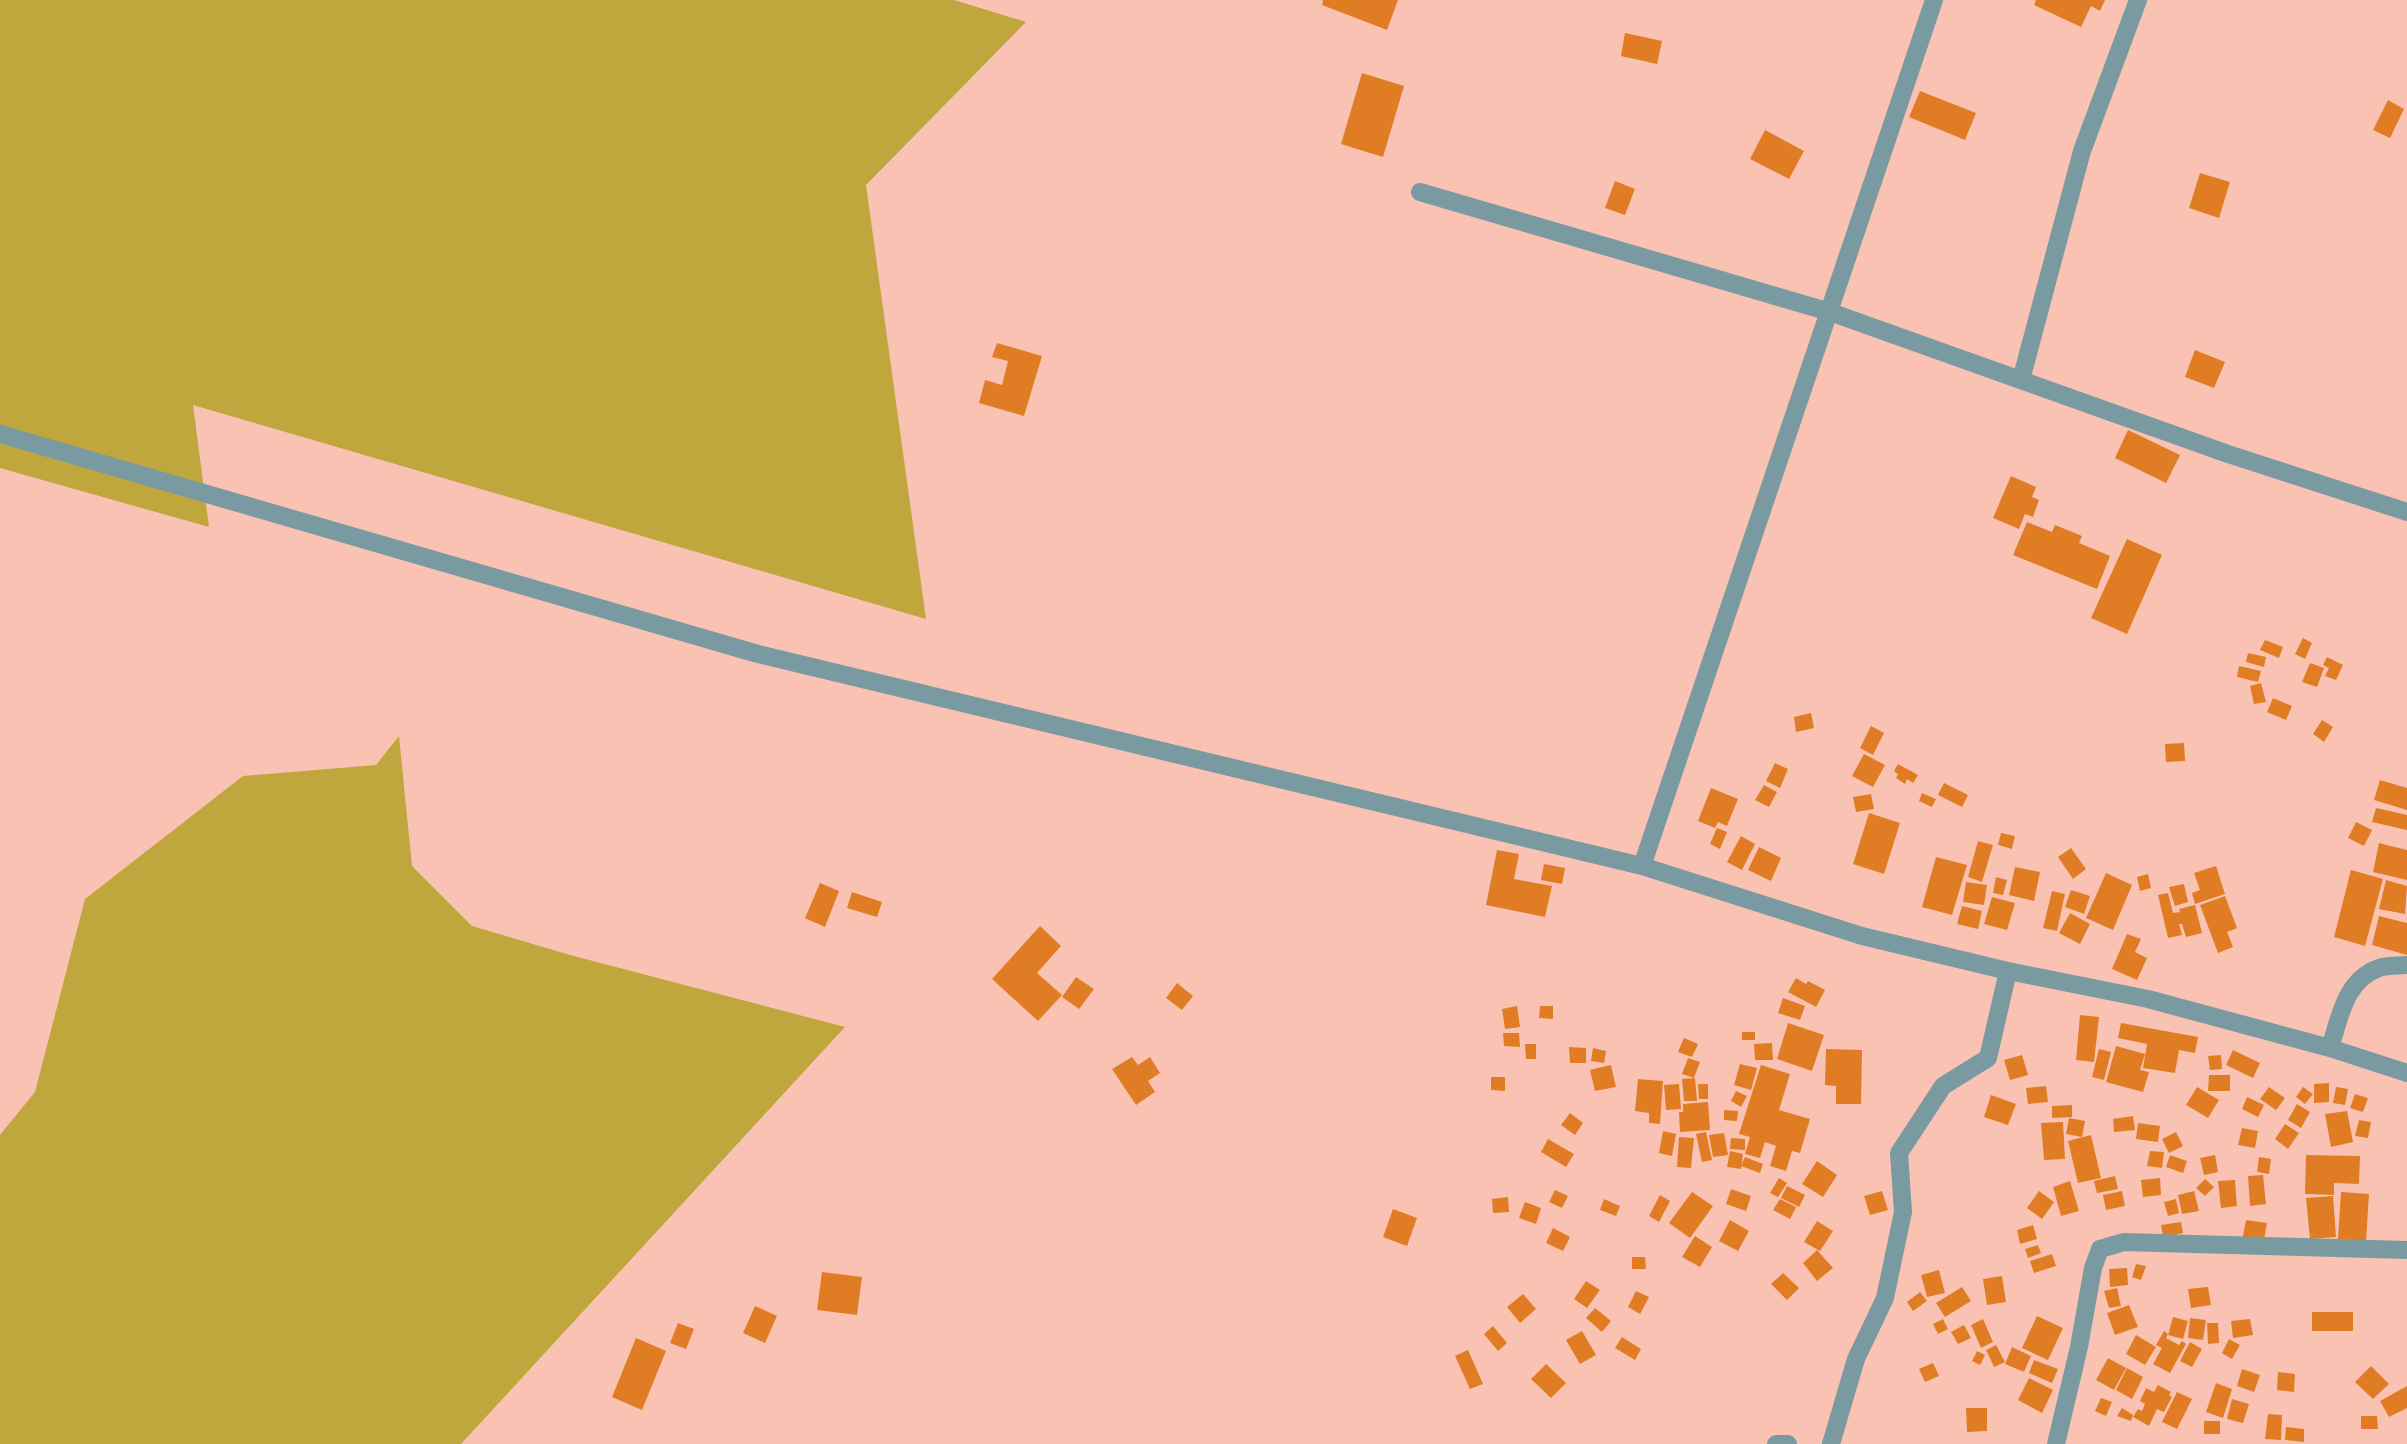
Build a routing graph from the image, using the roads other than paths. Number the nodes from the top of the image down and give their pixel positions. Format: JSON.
{"nodes":[{"id":1,"x":1934,"y":0,"type":"edge"},
{"id":2,"x":2138,"y":0,"type":"edge"},
{"id":3,"x":1420,"y":192,"type":"dead end"},
{"id":4,"x":1830,"y":312,"type":"junction"},
{"id":5,"x":2021,"y":380,"type":"junction"},
{"id":6,"x":0,"y":434,"type":"edge"},
{"id":7,"x":2407,"y":512,"type":"edge"},
{"id":8,"x":1642,"y":866,"type":"junction"},
{"id":9,"x":2407,"y":965,"type":"edge"},
{"id":10,"x":2008,"y":971,"type":"junction"},
{"id":11,"x":2330,"y":1048,"type":"junction"},
{"id":12,"x":2407,"y":1072,"type":"edge"},
{"id":13,"x":2407,"y":1250,"type":"edge"},
{"id":14,"x":1776,"y":1444,"type":"edge"},
{"id":15,"x":1788,"y":1444,"type":"edge"},
{"id":16,"x":1831,"y":1444,"type":"edge"},
{"id":17,"x":2056,"y":1444,"type":"edge"}],
"edges":[{"from":1,"to":4,"type":"street"},
{"from":2,"to":5,"type":"street"},
{"from":3,"to":4,"type":"street"},
{"from":4,"to":5,"type":"street"},
{"from":4,"to":8,"type":"street"},
{"from":5,"to":7,"type":"street"},
{"from":6,"to":8,"type":"street"},
{"from":8,"to":10,"type":"street"},
{"from":9,"to":11,"type":"street"},
{"from":10,"to":11,"type":"street"},
{"from":10,"to":16,"type":"street"},
{"from":11,"to":12,"type":"street"},
{"from":13,"to":17,"type":"street"},
{"from":14,"to":15,"type":"street"}]}
